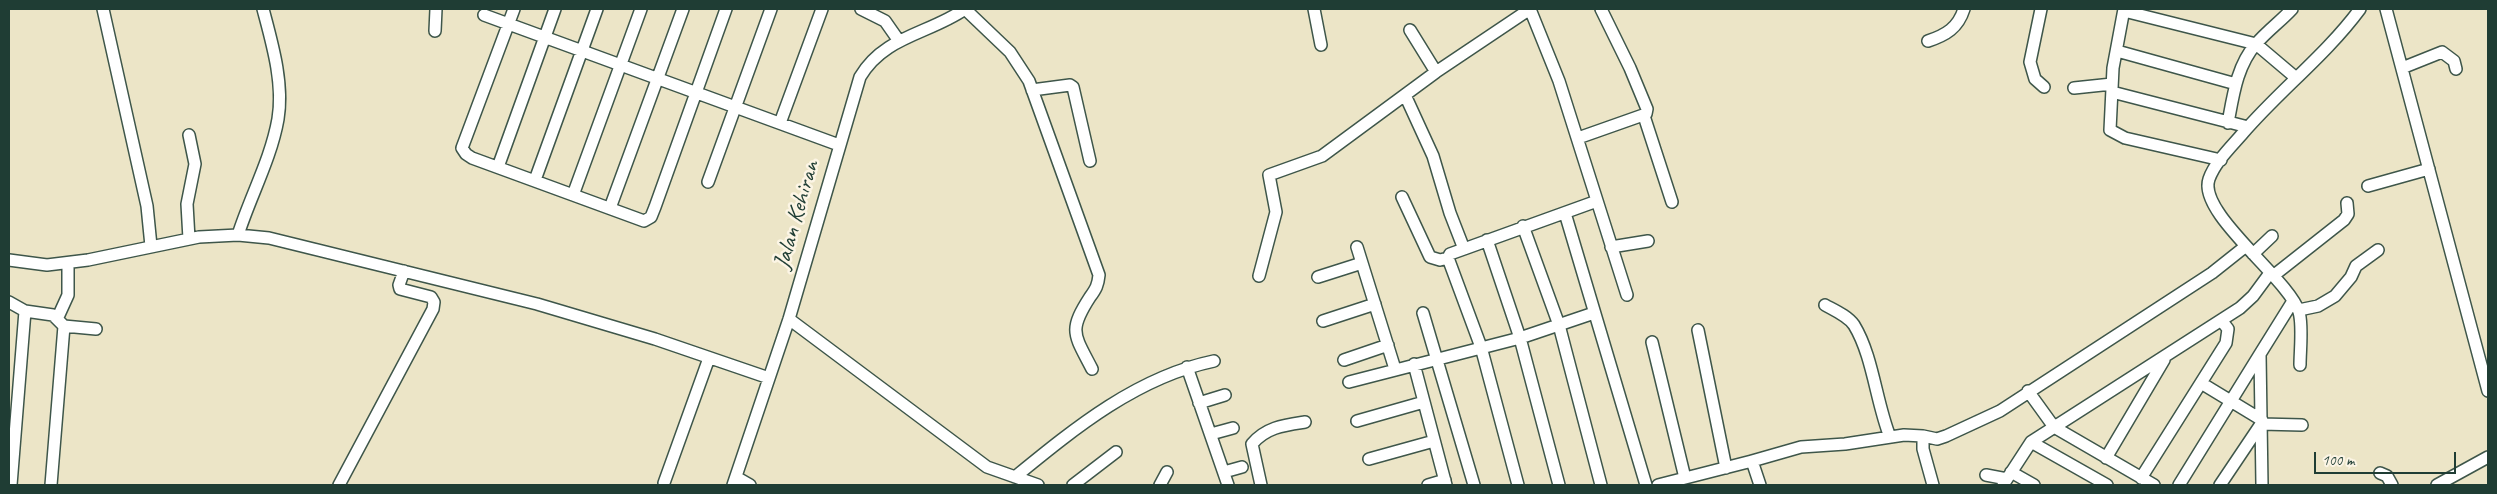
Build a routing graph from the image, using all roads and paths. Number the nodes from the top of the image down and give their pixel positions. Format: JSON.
{"nodes":[{"id":1,"x":103,"y":9,"type":"edge"},
{"id":2,"x":263,"y":9,"type":"edge"},
{"id":3,"x":436,"y":9,"type":"edge"},
{"id":4,"x":514,"y":9,"type":"edge"},
{"id":5,"x":555,"y":9,"type":"edge"},
{"id":6,"x":597,"y":9,"type":"edge"},
{"id":7,"x":640,"y":9,"type":"edge"},
{"id":8,"x":683,"y":9,"type":"edge"},
{"id":9,"x":726,"y":9,"type":"edge"},
{"id":10,"x":771,"y":9,"type":"edge"},
{"id":11,"x":822,"y":9,"type":"edge"},
{"id":12,"x":861,"y":9,"type":"edge"},
{"id":13,"x":965,"y":9,"type":"edge"},
{"id":14,"x":1314,"y":9,"type":"edge"},
{"id":15,"x":1530,"y":9,"type":"edge"},
{"id":16,"x":1601,"y":9,"type":"edge"},
{"id":17,"x":1964,"y":9,"type":"edge"},
{"id":18,"x":2041,"y":9,"type":"edge"},
{"id":19,"x":2292,"y":9,"type":"edge"},
{"id":20,"x":2360,"y":9,"type":"edge"},
{"id":21,"x":2386,"y":9,"type":"edge"},
{"id":22,"x":2124,"y":10,"type":"edge"},
{"id":23,"x":484,"y":15,"type":"dead end"},
{"id":24,"x":508,"y":24,"type":"junction"},
{"id":25,"x":435,"y":30,"type":"dead end"},
{"id":26,"x":1410,"y":30,"type":"dead end"},
{"id":27,"x":545,"y":37,"type":"junction"},
{"id":28,"x":899,"y":41,"type":"junction"},
{"id":29,"x":1928,"y":41,"type":"dead end"},
{"id":30,"x":2256,"y":44,"type":"junction"},
{"id":31,"x":1321,"y":46,"type":"dead end"},
{"id":32,"x":581,"y":50,"type":"junction"},
{"id":33,"x":2117,"y":51,"type":"junction"},
{"id":34,"x":620,"y":64,"type":"junction"},
{"id":35,"x":2402,"y":68,"type":"junction"},
{"id":36,"x":2456,"y":69,"type":"dead end"},
{"id":37,"x":1436,"y":72,"type":"junction"},
{"id":38,"x":657,"y":78,"type":"junction"},
{"id":39,"x":2295,"y":78,"type":"junction"},
{"id":40,"x":2236,"y":84,"type":"junction"},
{"id":41,"x":2044,"y":87,"type":"dead end"},
{"id":42,"x":2074,"y":88,"type":"dead end"},
{"id":43,"x":2112,"y":88,"type":"junction"},
{"id":44,"x":1032,"y":90,"type":"junction"},
{"id":45,"x":695,"y":92,"type":"junction"},
{"id":46,"x":1405,"y":95,"type":"junction"},
{"id":47,"x":735,"y":107,"type":"junction"},
{"id":48,"x":1644,"y":116,"type":"junction"},
{"id":49,"x":780,"y":123,"type":"junction"},
{"id":50,"x":2228,"y":123,"type":"junction"},
{"id":51,"x":2248,"y":127,"type":"junction"},
{"id":52,"x":189,"y":135,"type":"dead end"},
{"id":53,"x":1578,"y":138,"type":"junction"},
{"id":54,"x":839,"y":145,"type":"junction"},
{"id":55,"x":2221,"y":160,"type":"junction"},
{"id":56,"x":1090,"y":161,"type":"dead end"},
{"id":57,"x":498,"y":167,"type":"junction"},
{"id":58,"x":2429,"y":169,"type":"junction"},
{"id":59,"x":535,"y":180,"type":"junction"},
{"id":60,"x":708,"y":182,"type":"dead end"},
{"id":61,"x":2368,"y":186,"type":"dead end"},
{"id":62,"x":573,"y":195,"type":"junction"},
{"id":63,"x":1402,"y":197,"type":"dead end"},
{"id":64,"x":1597,"y":201,"type":"junction"},
{"id":65,"x":1672,"y":202,"type":"dead end"},
{"id":66,"x":2347,"y":203,"type":"dead end"},
{"id":67,"x":610,"y":208,"type":"junction"},
{"id":68,"x":1565,"y":213,"type":"junction"},
{"id":69,"x":1523,"y":226,"type":"junction"},
{"id":70,"x":189,"y":232,"type":"junction"},
{"id":71,"x":238,"y":236,"type":"junction"},
{"id":72,"x":2272,"y":236,"type":"dead end"},
{"id":73,"x":150,"y":240,"type":"junction"},
{"id":74,"x":1487,"y":240,"type":"junction"},
{"id":75,"x":1648,"y":241,"type":"dead end"},
{"id":76,"x":1357,"y":247,"type":"dead end"},
{"id":77,"x":1612,"y":247,"type":"junction"},
{"id":78,"x":1464,"y":249,"type":"junction"},
{"id":79,"x":2250,"y":250,"type":"junction"},
{"id":80,"x":2378,"y":250,"type":"dead end"},
{"id":81,"x":1448,"y":258,"type":"junction"},
{"id":82,"x":9,"y":260,"type":"edge"},
{"id":83,"x":68,"y":262,"type":"junction"},
{"id":84,"x":1362,"y":264,"type":"junction"},
{"id":85,"x":404,"y":271,"type":"junction"},
{"id":86,"x":2272,"y":274,"type":"junction"},
{"id":87,"x":1259,"y":276,"type":"dead end"},
{"id":88,"x":1318,"y":277,"type":"dead end"},
{"id":89,"x":1628,"y":295,"type":"dead end"},
{"id":90,"x":9,"y":302,"type":"edge"},
{"id":91,"x":1375,"y":304,"type":"junction"},
{"id":92,"x":1825,"y":305,"type":"dead end"},
{"id":93,"x":2296,"y":306,"type":"junction"},
{"id":94,"x":25,"y":312,"type":"junction"},
{"id":95,"x":1423,"y":313,"type":"dead end"},
{"id":96,"x":1594,"y":313,"type":"junction"},
{"id":97,"x":789,"y":319,"type":"junction"},
{"id":98,"x":2221,"y":320,"type":"junction"},
{"id":99,"x":1323,"y":321,"type":"dead end"},
{"id":100,"x":61,"y":322,"type":"junction"},
{"id":101,"x":1558,"y":325,"type":"junction"},
{"id":102,"x":96,"y":329,"type":"dead end"},
{"id":103,"x":1698,"y":330,"type":"dead end"},
{"id":104,"x":1520,"y":338,"type":"junction"},
{"id":105,"x":1652,"y":342,"type":"dead end"},
{"id":106,"x":1388,"y":345,"type":"junction"},
{"id":107,"x":1481,"y":347,"type":"junction"},
{"id":108,"x":2260,"y":354,"type":"junction"},
{"id":109,"x":1437,"y":357,"type":"junction"},
{"id":110,"x":2166,"y":357,"type":"junction"},
{"id":111,"x":709,"y":358,"type":"junction"},
{"id":112,"x":1344,"y":360,"type":"dead end"},
{"id":113,"x":1214,"y":361,"type":"dead end"},
{"id":114,"x":1414,"y":364,"type":"junction"},
{"id":115,"x":2300,"y":365,"type":"dead end"},
{"id":116,"x":1187,"y":367,"type":"junction"},
{"id":117,"x":1092,"y":369,"type":"dead end"},
{"id":118,"x":1395,"y":369,"type":"junction"},
{"id":119,"x":769,"y":378,"type":"junction"},
{"id":120,"x":1349,"y":382,"type":"dead end"},
{"id":121,"x":2201,"y":383,"type":"junction"},
{"id":122,"x":2028,"y":391,"type":"junction"},
{"id":123,"x":2488,"y":391,"type":"edge"},
{"id":124,"x":1225,"y":396,"type":"dead end"},
{"id":125,"x":2231,"y":401,"type":"junction"},
{"id":126,"x":1424,"y":402,"type":"junction"},
{"id":127,"x":1199,"y":403,"type":"junction"},
{"id":128,"x":1357,"y":420,"type":"dead end"},
{"id":129,"x":1305,"y":422,"type":"dead end"},
{"id":130,"x":2261,"y":422,"type":"junction"},
{"id":131,"x":2302,"y":425,"type":"dead end"},
{"id":132,"x":2054,"y":427,"type":"junction"},
{"id":133,"x":1232,"y":428,"type":"dead end"},
{"id":134,"x":1211,"y":434,"type":"junction"},
{"id":135,"x":1890,"y":436,"type":"junction"},
{"id":136,"x":1923,"y":436,"type":"junction"},
{"id":137,"x":1434,"y":441,"type":"junction"},
{"id":138,"x":2031,"y":442,"type":"junction"},
{"id":139,"x":1116,"y":452,"type":"dead end"},
{"id":140,"x":2488,"y":457,"type":"edge"},
{"id":141,"x":2106,"y":458,"type":"junction"},
{"id":142,"x":1369,"y":459,"type":"dead end"},
{"id":143,"x":1752,"y":461,"type":"junction"},
{"id":144,"x":1242,"y":467,"type":"dead end"},
{"id":145,"x":1726,"y":468,"type":"junction"},
{"id":146,"x":1167,"y":472,"type":"dead end"},
{"id":147,"x":1224,"y":472,"type":"junction"},
{"id":148,"x":2380,"y":473,"type":"dead end"},
{"id":149,"x":1986,"y":475,"type":"dead end"},
{"id":150,"x":1015,"y":477,"type":"junction"},
{"id":151,"x":1685,"y":478,"type":"junction"},
{"id":152,"x":2141,"y":478,"type":"junction"},
{"id":153,"x":2007,"y":479,"type":"edge"},
{"id":154,"x":1001,"y":480,"type":"edge"},
{"id":155,"x":735,"y":481,"type":"edge"},
{"id":156,"x":664,"y":483,"type":"dead end"},
{"id":157,"x":1446,"y":483,"type":"edge"},
{"id":158,"x":11,"y":485,"type":"edge"},
{"id":159,"x":51,"y":485,"type":"edge"},
{"id":160,"x":339,"y":485,"type":"edge"},
{"id":161,"x":750,"y":485,"type":"edge"},
{"id":162,"x":1038,"y":485,"type":"edge"},
{"id":163,"x":1073,"y":485,"type":"edge"},
{"id":164,"x":1160,"y":485,"type":"edge"},
{"id":165,"x":1228,"y":485,"type":"edge"},
{"id":166,"x":1261,"y":485,"type":"edge"},
{"id":167,"x":1428,"y":485,"type":"edge"},
{"id":168,"x":1474,"y":485,"type":"edge"},
{"id":169,"x":1518,"y":485,"type":"edge"},
{"id":170,"x":1559,"y":485,"type":"edge"},
{"id":171,"x":1602,"y":485,"type":"edge"},
{"id":172,"x":1646,"y":485,"type":"edge"},
{"id":173,"x":1658,"y":485,"type":"edge"},
{"id":174,"x":1760,"y":485,"type":"edge"},
{"id":175,"x":1933,"y":485,"type":"edge"},
{"id":176,"x":2034,"y":485,"type":"edge"},
{"id":177,"x":2107,"y":485,"type":"edge"},
{"id":178,"x":2154,"y":485,"type":"edge"},
{"id":179,"x":2179,"y":485,"type":"edge"},
{"id":180,"x":2220,"y":485,"type":"edge"},
{"id":181,"x":2262,"y":485,"type":"edge"},
{"id":182,"x":2392,"y":485,"type":"edge"},
{"id":183,"x":2438,"y":485,"type":"edge"}],
"edges":[{"from":1,"to":73,"type":"street"},
{"from":2,"to":71,"type":"street"},
{"from":3,"to":25,"type":"street"},
{"from":4,"to":24,"type":"street"},
{"from":5,"to":27,"type":"street"},
{"from":6,"to":32,"type":"street"},
{"from":7,"to":34,"type":"street"},
{"from":8,"to":38,"type":"street"},
{"from":9,"to":45,"type":"street"},
{"from":10,"to":47,"type":"street"},
{"from":11,"to":49,"type":"street"},
{"from":12,"to":28,"type":"street"},
{"from":13,"to":28,"type":"street","name":"Jalan Kehiran"},
{"from":13,"to":44,"type":"street"},
{"from":14,"to":31,"type":"street"},
{"from":15,"to":37,"type":"street"},
{"from":15,"to":53,"type":"street"},
{"from":16,"to":48,"type":"street"},
{"from":17,"to":29,"type":"street"},
{"from":18,"to":41,"type":"street"},
{"from":19,"to":30,"type":"street"},
{"from":20,"to":39,"type":"street"},
{"from":21,"to":35,"type":"street"},
{"from":22,"to":30,"type":"street"},
{"from":22,"to":33,"type":"street"},
{"from":23,"to":24,"type":"street"},
{"from":24,"to":27,"type":"street"},
{"from":24,"to":57,"type":"street"},
{"from":26,"to":37,"type":"street"},
{"from":27,"to":32,"type":"street"},
{"from":27,"to":57,"type":"street"},
{"from":28,"to":54,"type":"street","name":"Jalan Kehiran"},
{"from":30,"to":39,"type":"street"},
{"from":30,"to":40,"type":"street"},
{"from":32,"to":34,"type":"street"},
{"from":32,"to":59,"type":"street"},
{"from":33,"to":40,"type":"street"},
{"from":33,"to":43,"type":"street"},
{"from":34,"to":38,"type":"street"},
{"from":34,"to":62,"type":"street"},
{"from":35,"to":36,"type":"street"},
{"from":35,"to":58,"type":"street"},
{"from":37,"to":46,"type":"street"},
{"from":38,"to":45,"type":"street"},
{"from":38,"to":67,"type":"street"},
{"from":39,"to":51,"type":"street"},
{"from":40,"to":50,"type":"street"},
{"from":42,"to":43,"type":"street"},
{"from":43,"to":50,"type":"street"},
{"from":43,"to":55,"type":"street"},
{"from":44,"to":56,"type":"street"},
{"from":44,"to":117,"type":"street"},
{"from":45,"to":47,"type":"street"},
{"from":45,"to":67,"type":"street"},
{"from":46,"to":78,"type":"street"},
{"from":46,"to":87,"type":"street"},
{"from":47,"to":49,"type":"street"},
{"from":47,"to":60,"type":"street"},
{"from":48,"to":53,"type":"street"},
{"from":48,"to":65,"type":"street"},
{"from":49,"to":54,"type":"street"},
{"from":50,"to":51,"type":"street"},
{"from":51,"to":55,"type":"street"},
{"from":52,"to":70,"type":"street"},
{"from":53,"to":64,"type":"street"},
{"from":54,"to":97,"type":"street","name":"Jalan Kehiran"},
{"from":55,"to":79,"type":"street"},
{"from":57,"to":59,"type":"street"},
{"from":58,"to":61,"type":"street"},
{"from":58,"to":123,"type":"street"},
{"from":59,"to":62,"type":"street"},
{"from":62,"to":67,"type":"street"},
{"from":63,"to":81,"type":"street"},
{"from":64,"to":68,"type":"street"},
{"from":64,"to":77,"type":"street"},
{"from":66,"to":86,"type":"street"},
{"from":68,"to":69,"type":"street"},
{"from":68,"to":96,"type":"street"},
{"from":69,"to":74,"type":"street"},
{"from":69,"to":101,"type":"street"},
{"from":70,"to":71,"type":"street"},
{"from":70,"to":73,"type":"street"},
{"from":71,"to":85,"type":"street"},
{"from":72,"to":79,"type":"street"},
{"from":73,"to":83,"type":"street"},
{"from":74,"to":78,"type":"street"},
{"from":74,"to":104,"type":"street"},
{"from":75,"to":77,"type":"street"},
{"from":76,"to":84,"type":"street"},
{"from":77,"to":89,"type":"street"},
{"from":78,"to":81,"type":"street"},
{"from":79,"to":86,"type":"street"},
{"from":79,"to":122,"type":"street"},
{"from":80,"to":93,"type":"street"},
{"from":81,"to":107,"type":"street"},
{"from":82,"to":83,"type":"street"},
{"from":83,"to":100,"type":"street"},
{"from":84,"to":88,"type":"street"},
{"from":84,"to":91,"type":"street"},
{"from":85,"to":111,"type":"street"},
{"from":85,"to":160,"type":"street"},
{"from":86,"to":93,"type":"street"},
{"from":86,"to":98,"type":"street"},
{"from":90,"to":94,"type":"street"},
{"from":91,"to":99,"type":"street"},
{"from":91,"to":106,"type":"street"},
{"from":92,"to":135,"type":"street"},
{"from":93,"to":108,"type":"street"},
{"from":93,"to":115,"type":"street"},
{"from":94,"to":100,"type":"street"},
{"from":94,"to":158,"type":"street"},
{"from":95,"to":109,"type":"street"},
{"from":96,"to":101,"type":"street"},
{"from":96,"to":172,"type":"street"},
{"from":97,"to":119,"type":"street","name":"Jalan Kehiran"},
{"from":97,"to":154,"type":"street"},
{"from":98,"to":110,"type":"street"},
{"from":98,"to":121,"type":"street"},
{"from":100,"to":102,"type":"street"},
{"from":100,"to":159,"type":"street"},
{"from":101,"to":104,"type":"street"},
{"from":101,"to":171,"type":"street"},
{"from":103,"to":145,"type":"street"},
{"from":104,"to":107,"type":"street"},
{"from":104,"to":170,"type":"street"},
{"from":105,"to":151,"type":"street"},
{"from":106,"to":112,"type":"street"},
{"from":106,"to":118,"type":"street"},
{"from":107,"to":109,"type":"street"},
{"from":107,"to":169,"type":"street"},
{"from":108,"to":125,"type":"street"},
{"from":108,"to":130,"type":"street"},
{"from":109,"to":114,"type":"street"},
{"from":109,"to":168,"type":"street"},
{"from":110,"to":132,"type":"street"},
{"from":110,"to":141,"type":"street"},
{"from":111,"to":119,"type":"street"},
{"from":111,"to":156,"type":"street"},
{"from":113,"to":116,"type":"street"},
{"from":114,"to":118,"type":"street"},
{"from":114,"to":126,"type":"street"},
{"from":116,"to":127,"type":"street"},
{"from":116,"to":150,"type":"street"},
{"from":118,"to":120,"type":"street"},
{"from":119,"to":155,"type":"street","name":"Jalan Kehiran"},
{"from":121,"to":125,"type":"street"},
{"from":121,"to":152,"type":"street"},
{"from":122,"to":132,"type":"street"},
{"from":122,"to":136,"type":"street"},
{"from":124,"to":127,"type":"street"},
{"from":125,"to":130,"type":"street"},
{"from":125,"to":179,"type":"street"},
{"from":126,"to":128,"type":"street"},
{"from":126,"to":137,"type":"street"},
{"from":127,"to":134,"type":"street"},
{"from":129,"to":166,"type":"street"},
{"from":130,"to":131,"type":"street"},
{"from":130,"to":180,"type":"street"},
{"from":130,"to":181,"type":"street"},
{"from":132,"to":138,"type":"street"},
{"from":132,"to":141,"type":"street"},
{"from":133,"to":134,"type":"street"},
{"from":134,"to":147,"type":"street"},
{"from":135,"to":136,"type":"street"},
{"from":135,"to":143,"type":"street"},
{"from":136,"to":175,"type":"street"},
{"from":137,"to":142,"type":"street"},
{"from":137,"to":157,"type":"street"},
{"from":138,"to":153,"type":"street"},
{"from":138,"to":177,"type":"street"},
{"from":139,"to":163,"type":"street"},
{"from":140,"to":183,"type":"street"},
{"from":141,"to":152,"type":"street"},
{"from":143,"to":145,"type":"street"},
{"from":143,"to":174,"type":"street"},
{"from":144,"to":147,"type":"street"},
{"from":145,"to":151,"type":"street"},
{"from":146,"to":164,"type":"street"},
{"from":147,"to":165,"type":"street"},
{"from":148,"to":182,"type":"street"},
{"from":149,"to":153,"type":"street"},
{"from":150,"to":154,"type":"street"},
{"from":150,"to":162,"type":"street"},
{"from":151,"to":173,"type":"street"},
{"from":152,"to":178,"type":"street"},
{"from":153,"to":176,"type":"street"},
{"from":155,"to":161,"type":"street"},
{"from":157,"to":167,"type":"street"}]}
